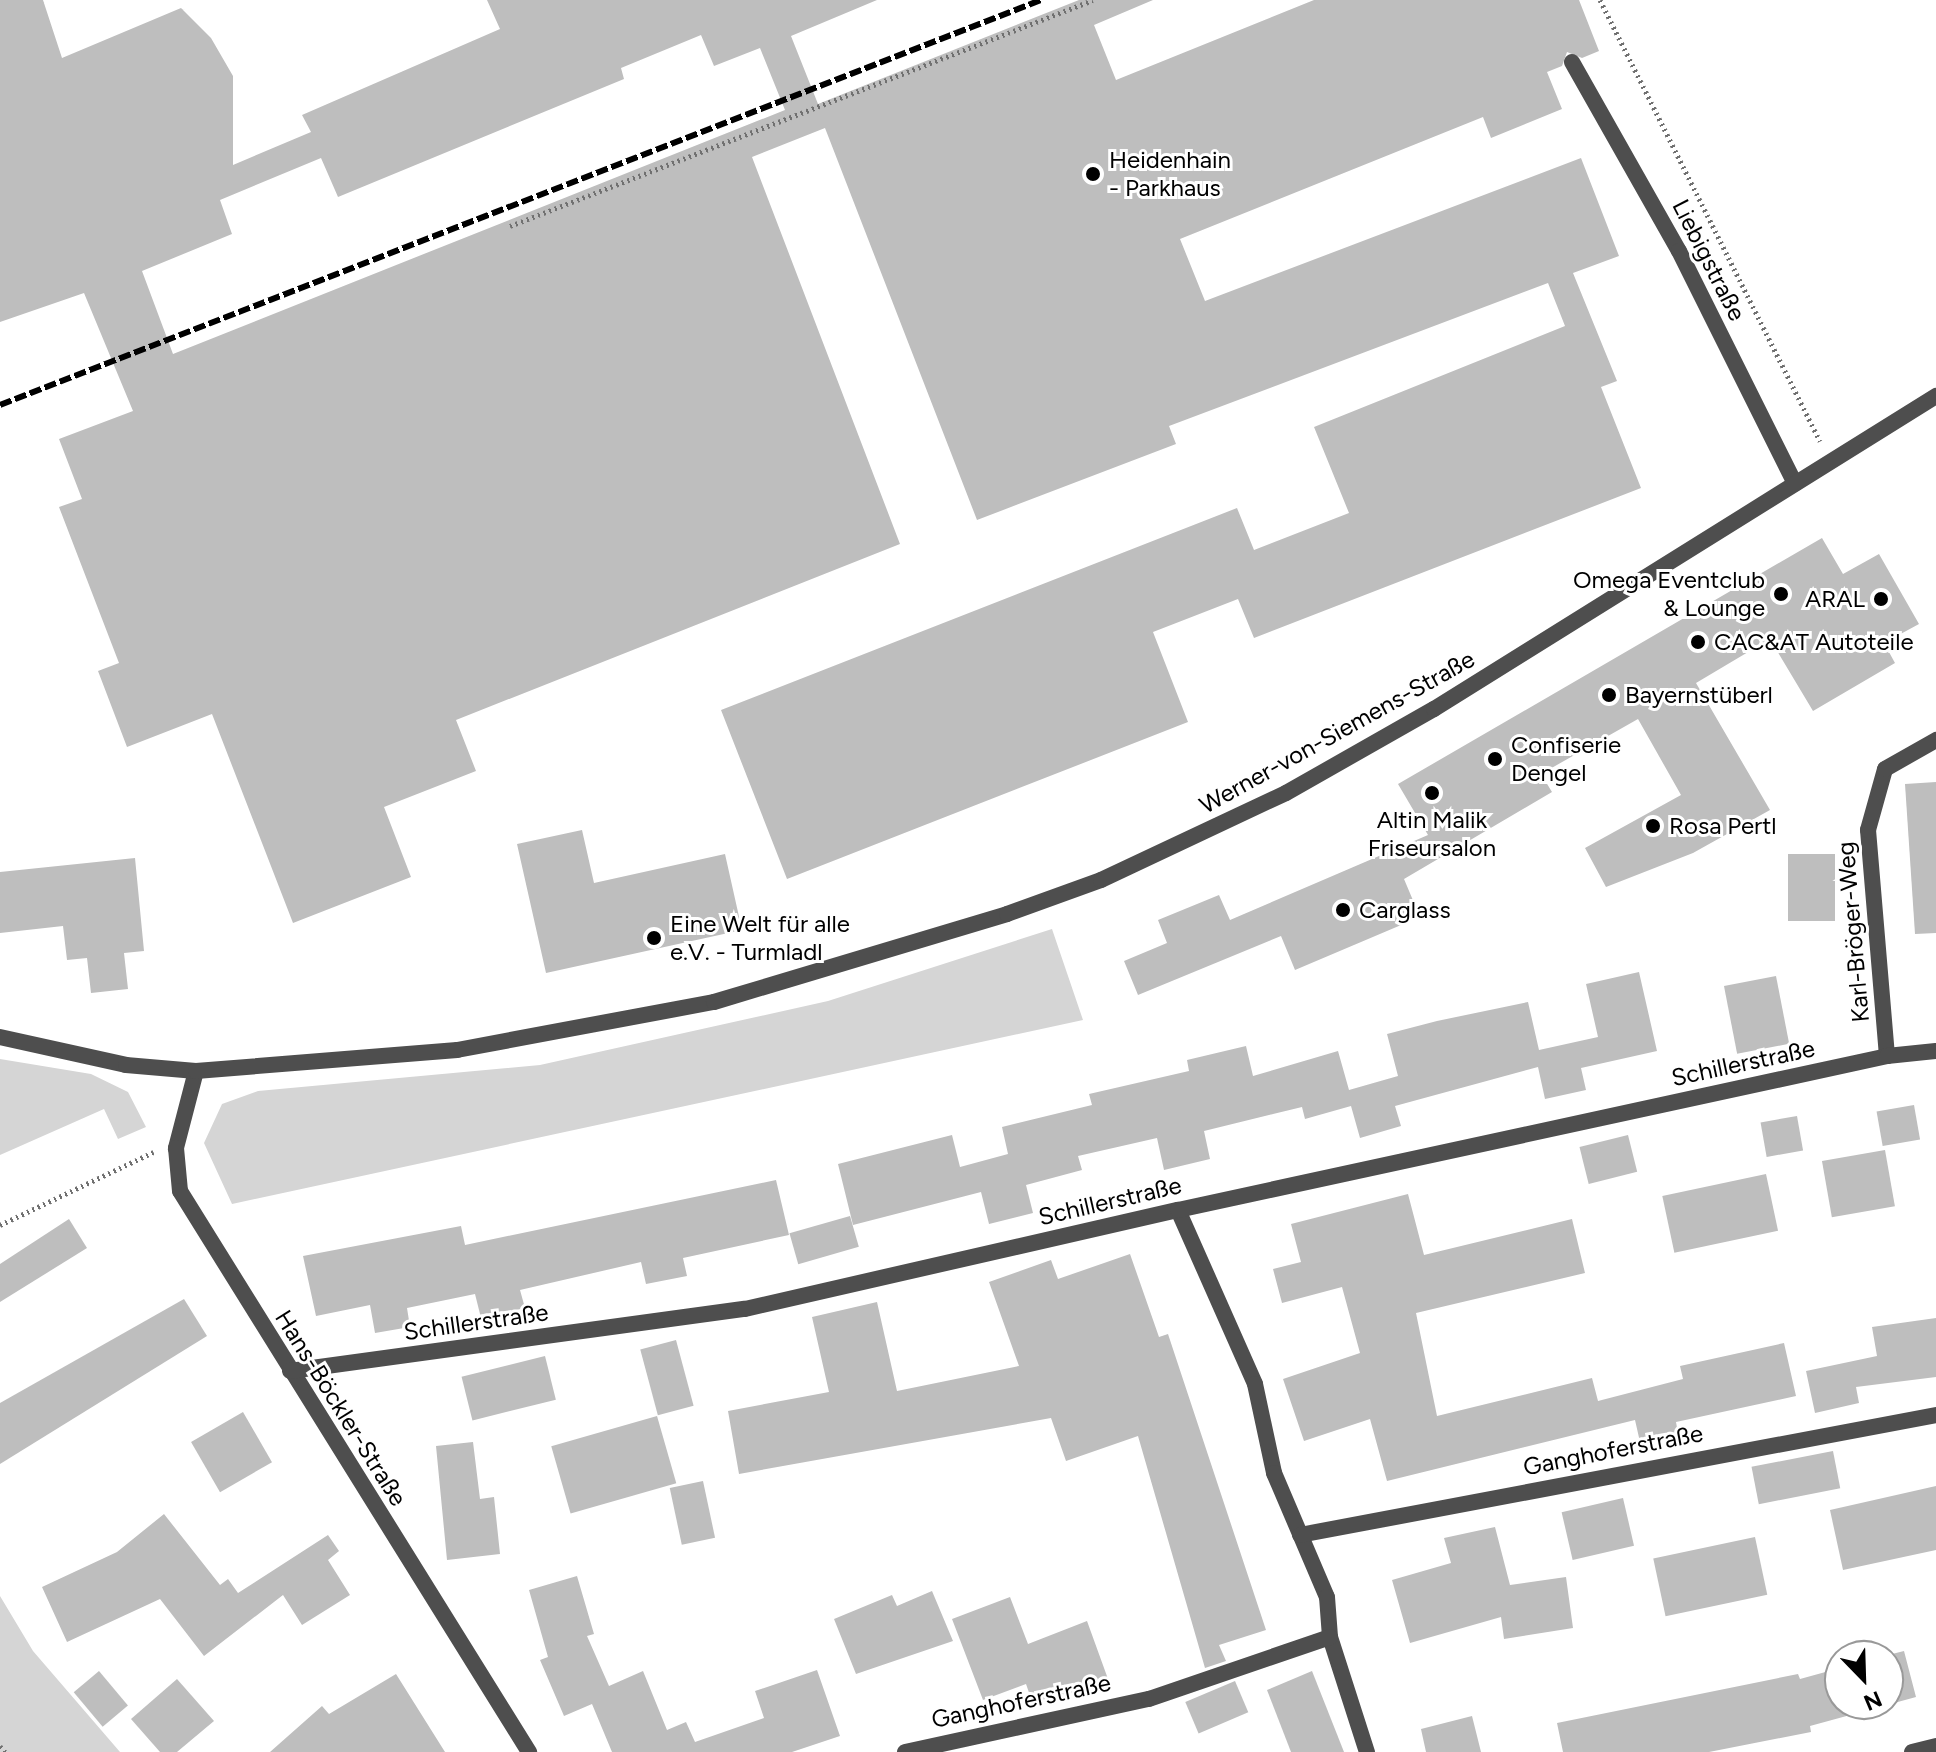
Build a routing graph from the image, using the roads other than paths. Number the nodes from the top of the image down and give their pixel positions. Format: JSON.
{"nodes":[{"id":1,"x":1572,"y":62,"type":"dead end"},
{"id":2,"x":1936,"y":396,"type":"edge"},
{"id":3,"x":1795,"y":484,"type":"junction"},
{"id":4,"x":1936,"y":740,"type":"edge"},
{"id":5,"x":0,"y":1037,"type":"edge"},
{"id":6,"x":1936,"y":1051,"type":"edge"},
{"id":7,"x":1887,"y":1056,"type":"junction"},
{"id":8,"x":196,"y":1071,"type":"junction"},
{"id":9,"x":1178,"y":1210,"type":"junction"},
{"id":10,"x":290,"y":1371,"type":"junction"},
{"id":11,"x":1936,"y":1415,"type":"edge"},
{"id":12,"x":1300,"y":1535,"type":"junction"},
{"id":13,"x":1330,"y":1637,"type":"junction"},
{"id":14,"x":1936,"y":1746,"type":"edge"},
{"id":15,"x":529,"y":1752,"type":"edge"},
{"id":16,"x":905,"y":1752,"type":"edge"},
{"id":17,"x":1367,"y":1752,"type":"edge"},
{"id":18,"x":1912,"y":1752,"type":"edge"}],
"edges":[{"from":1,"to":3,"type":"street","name":"Liebigstraße"},
{"from":2,"to":3,"type":"street","name":"Werner-von-Siemens-Straße"},
{"from":3,"to":8,"type":"street","name":"Werner-von-Siemens-Straße"},
{"from":4,"to":7,"type":"street","name":"Karl-Bröger-Weg"},
{"from":5,"to":8,"type":"street","name":"Werner-von-Siemens-Straße"},
{"from":6,"to":7,"type":"street","name":"Schillerstraße"},
{"from":7,"to":9,"type":"street","name":"Schillerstraße"},
{"from":8,"to":10,"type":"street","name":"Hans-Böckler-Straße"},
{"from":9,"to":10,"type":"street","name":"Schillerstraße"},
{"from":9,"to":12,"type":"street"},
{"from":10,"to":15,"type":"street","name":"Hans-Böckler-Straße"},
{"from":11,"to":12,"type":"street","name":"Ganghoferstraße"},
{"from":12,"to":13,"type":"street"},
{"from":13,"to":16,"type":"street","name":"Ganghoferstraße"},
{"from":13,"to":17,"type":"street"},
{"from":14,"to":18,"type":"street"}]}
